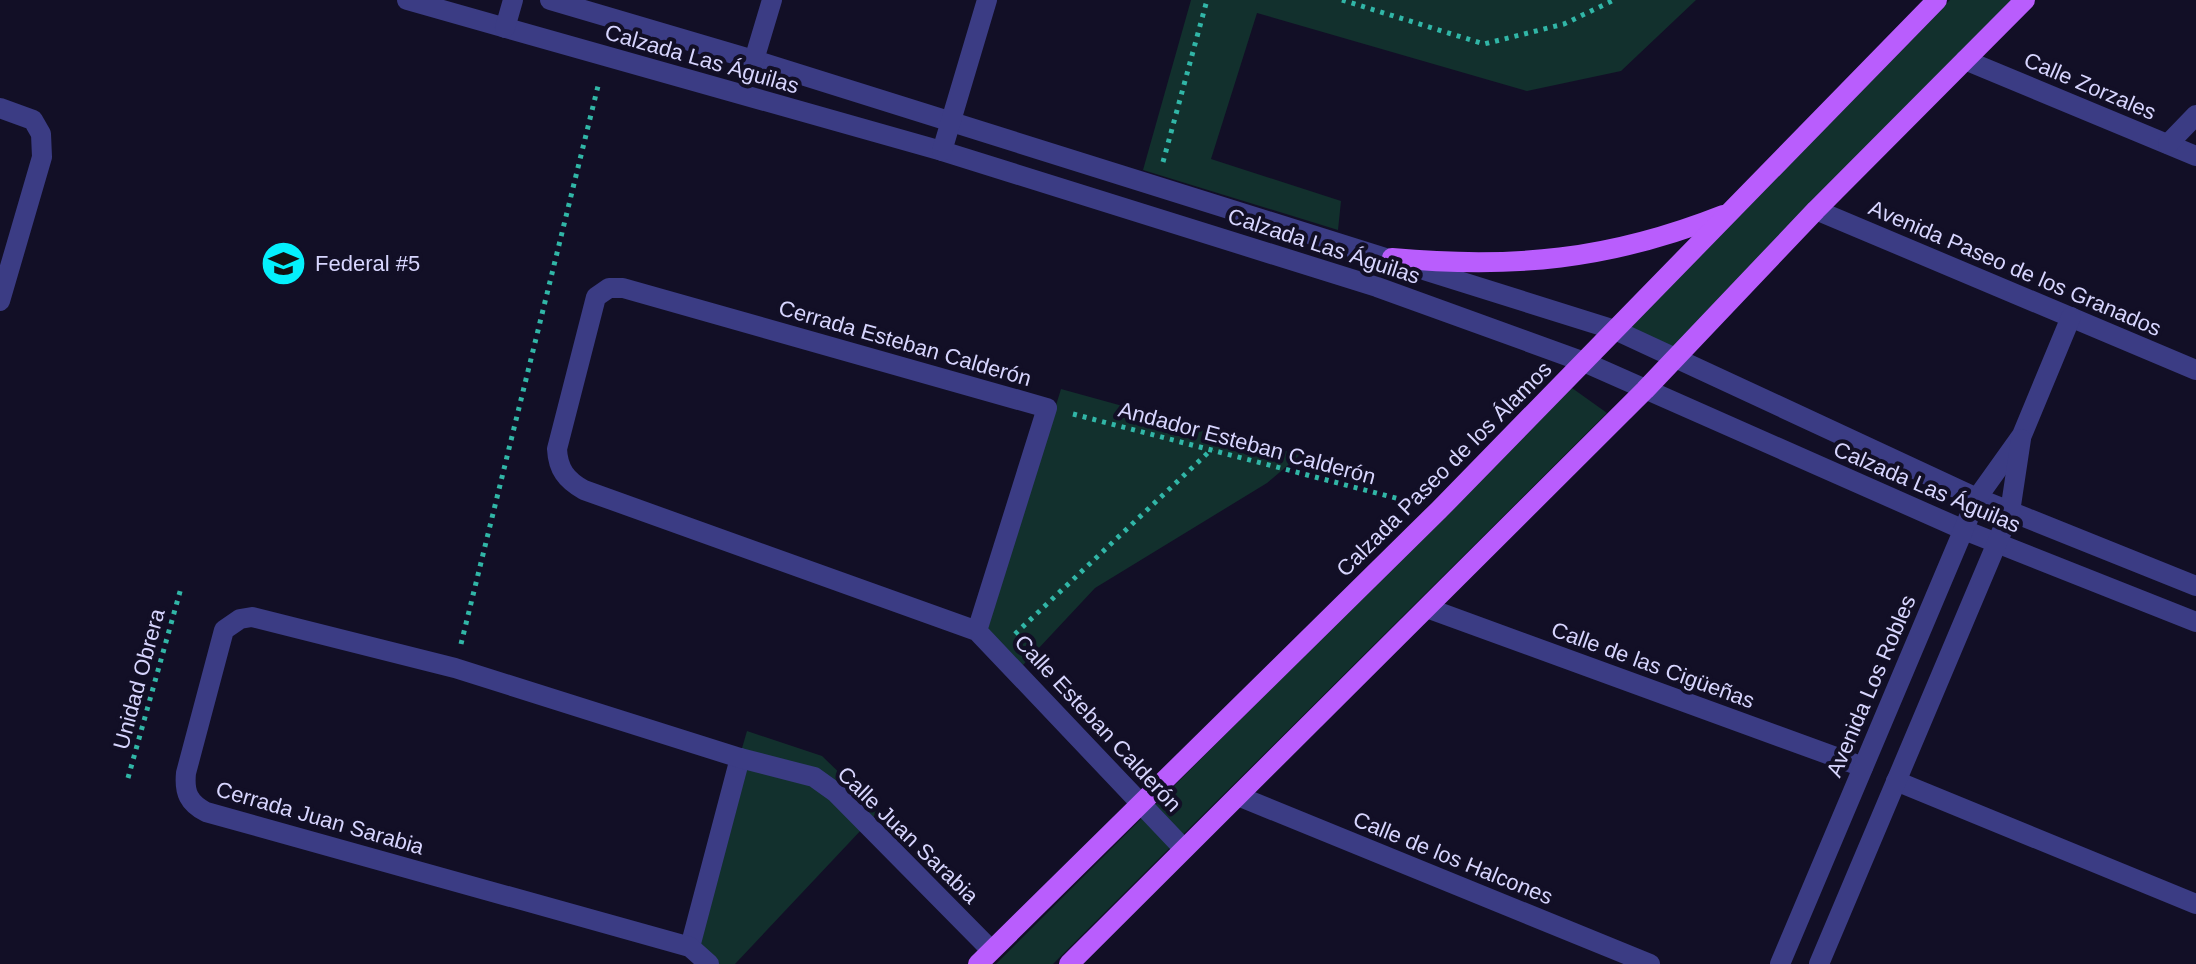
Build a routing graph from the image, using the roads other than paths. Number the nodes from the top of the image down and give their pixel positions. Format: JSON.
{"nodes":[{"id":1,"x":407,"y":0,"type":"edge"},
{"id":2,"x":513,"y":0,"type":"edge"},
{"id":3,"x":550,"y":0,"type":"edge"},
{"id":4,"x":772,"y":0,"type":"edge"},
{"id":5,"x":987,"y":0,"type":"edge"},
{"id":6,"x":1937,"y":0,"type":"edge"},
{"id":7,"x":2025,"y":0,"type":"edge"},
{"id":8,"x":505,"y":28,"type":"junction"},
{"id":9,"x":754,"y":60,"type":"junction"},
{"id":10,"x":1965,"y":60,"type":"junction"},
{"id":11,"x":0,"y":108,"type":"edge"},
{"id":12,"x":2196,"y":115,"type":"edge"},
{"id":13,"x":954,"y":122,"type":"junction"},
{"id":14,"x":2168,"y":144,"type":"junction"},
{"id":15,"x":942,"y":151,"type":"junction"},
{"id":16,"x":2196,"y":156,"type":"edge"},
{"id":17,"x":1816,"y":210,"type":"junction"},
{"id":18,"x":1731,"y":212,"type":"junction"},
{"id":19,"x":1392,"y":258,"type":"junction"},
{"id":20,"x":0,"y":301,"type":"edge"},
{"id":21,"x":2071,"y":317,"type":"junction"},
{"id":22,"x":1615,"y":330,"type":"junction"},
{"id":23,"x":1674,"y":360,"type":"junction"},
{"id":24,"x":1584,"y":362,"type":"junction"},
{"id":25,"x":2196,"y":370,"type":"edge"},
{"id":26,"x":1645,"y":390,"type":"junction"},
{"id":27,"x":2022,"y":435,"type":"junction"},
{"id":28,"x":1977,"y":498,"type":"junction"},
{"id":29,"x":2010,"y":512,"type":"junction"},
{"id":30,"x":1964,"y":530,"type":"junction"},
{"id":31,"x":1996,"y":543,"type":"junction"},
{"id":32,"x":2196,"y":586,"type":"edge"},
{"id":33,"x":1427,"y":608,"type":"junction"},
{"id":34,"x":2196,"y":622,"type":"edge"},
{"id":35,"x":977,"y":631,"type":"junction"},
{"id":36,"x":740,"y":758,"type":"junction"},
{"id":37,"x":1863,"y":767,"type":"junction"},
{"id":38,"x":1896,"y":781,"type":"junction"},
{"id":39,"x":1238,"y":796,"type":"junction"},
{"id":40,"x":1141,"y":803,"type":"junction"},
{"id":41,"x":1184,"y":849,"type":"junction"},
{"id":42,"x":2196,"y":904,"type":"edge"},
{"id":43,"x":690,"y":947,"type":"junction"},
{"id":44,"x":984,"y":957,"type":"edge"},
{"id":45,"x":709,"y":964,"type":"edge"},
{"id":46,"x":1069,"y":964,"type":"edge"},
{"id":47,"x":1650,"y":964,"type":"edge"},
{"id":48,"x":1780,"y":964,"type":"edge"},
{"id":49,"x":1819,"y":964,"type":"edge"}],
"edges":[{"from":1,"to":8,"type":"street","name":"Calzada Las Águilas"},
{"from":2,"to":8,"type":"street"},
{"from":3,"to":9,"type":"street","name":"Calzada Las Águilas"},
{"from":4,"to":9,"type":"street"},
{"from":5,"to":13,"type":"street"},
{"from":6,"to":18,"type":"main road","name":"Calzada Paseo de los Álamos"},
{"from":7,"to":10,"type":"main road"},
{"from":8,"to":15,"type":"street","name":"Calzada Las Águilas"},
{"from":9,"to":13,"type":"street","name":"Calzada Las Águilas"},
{"from":10,"to":14,"type":"street","name":"Calle Zorzales"},
{"from":10,"to":17,"type":"main road"},
{"from":11,"to":20,"type":"street"},
{"from":12,"to":14,"type":"street"},
{"from":13,"to":15,"type":"street"},
{"from":13,"to":19,"type":"street","name":"Calzada Las Águilas"},
{"from":14,"to":16,"type":"street","name":"Calle Zorzales"},
{"from":15,"to":24,"type":"street","name":"Calzada Las Águilas"},
{"from":17,"to":21,"type":"street","name":"Avenida Paseo de los Granados"},
{"from":17,"to":23,"type":"main road"},
{"from":18,"to":19,"type":"main road"},
{"from":18,"to":22,"type":"main road","name":"Calzada Paseo de los Álamos"},
{"from":19,"to":22,"type":"street","name":"Calzada Las Águilas"},
{"from":21,"to":25,"type":"street","name":"Avenida Paseo de los Granados"},
{"from":21,"to":27,"type":"street","name":"Avenida Los Robles"},
{"from":22,"to":23,"type":"street","name":"Calzada Las Águilas"},
{"from":22,"to":24,"type":"main road","name":"Calzada Paseo de los Álamos"},
{"from":23,"to":26,"type":"main road"},
{"from":23,"to":28,"type":"street","name":"Calzada Las Águilas"},
{"from":24,"to":26,"type":"street","name":"Calzada Las Águilas"},
{"from":24,"to":40,"type":"main road","name":"Calzada Paseo de los Álamos"},
{"from":26,"to":30,"type":"street","name":"Calzada Las Águilas"},
{"from":26,"to":33,"type":"main road"},
{"from":27,"to":28,"type":"street","name":"Avenida Los Robles"},
{"from":27,"to":29,"type":"street","name":"Avenida Los Robles"},
{"from":28,"to":29,"type":"street","name":"Calzada Las Águilas"},
{"from":28,"to":30,"type":"street","name":"Avenida Los Robles"},
{"from":29,"to":31,"type":"street","name":"Avenida Los Robles"},
{"from":29,"to":32,"type":"street","name":"Calzada Las Águilas"},
{"from":30,"to":31,"type":"street","name":"Calzada Las Águilas"},
{"from":30,"to":37,"type":"street","name":"Avenida Los Robles"},
{"from":31,"to":34,"type":"street","name":"Calzada Las Águilas"},
{"from":31,"to":38,"type":"street","name":"Avenida Los Robles"},
{"from":33,"to":37,"type":"street","name":"Calle de las Cigüeñas"},
{"from":33,"to":39,"type":"main road"},
{"from":35,"to":35,"type":"street","name":"Cerrada Esteban Calderón"},
{"from":35,"to":40,"type":"street","name":"Calle Esteban Calderón"},
{"from":36,"to":43,"type":"street"},
{"from":36,"to":43,"type":"street","name":"Cerrada Juan Sarabia"},
{"from":36,"to":44,"type":"street","name":"Calle Juan Sarabia"},
{"from":37,"to":48,"type":"street","name":"Avenida Los Robles"},
{"from":38,"to":42,"type":"street"},
{"from":38,"to":49,"type":"street","name":"Avenida Los Robles"},
{"from":39,"to":41,"type":"main road"},
{"from":39,"to":47,"type":"street","name":"Calle de los Halcones"},
{"from":40,"to":41,"type":"street","name":"Calle Esteban Calderón"},
{"from":40,"to":44,"type":"main road","name":"Calzada Paseo de los Álamos"},
{"from":41,"to":46,"type":"main road"},
{"from":43,"to":45,"type":"street","name":"Cerrada Juan Sarabia"}]}
